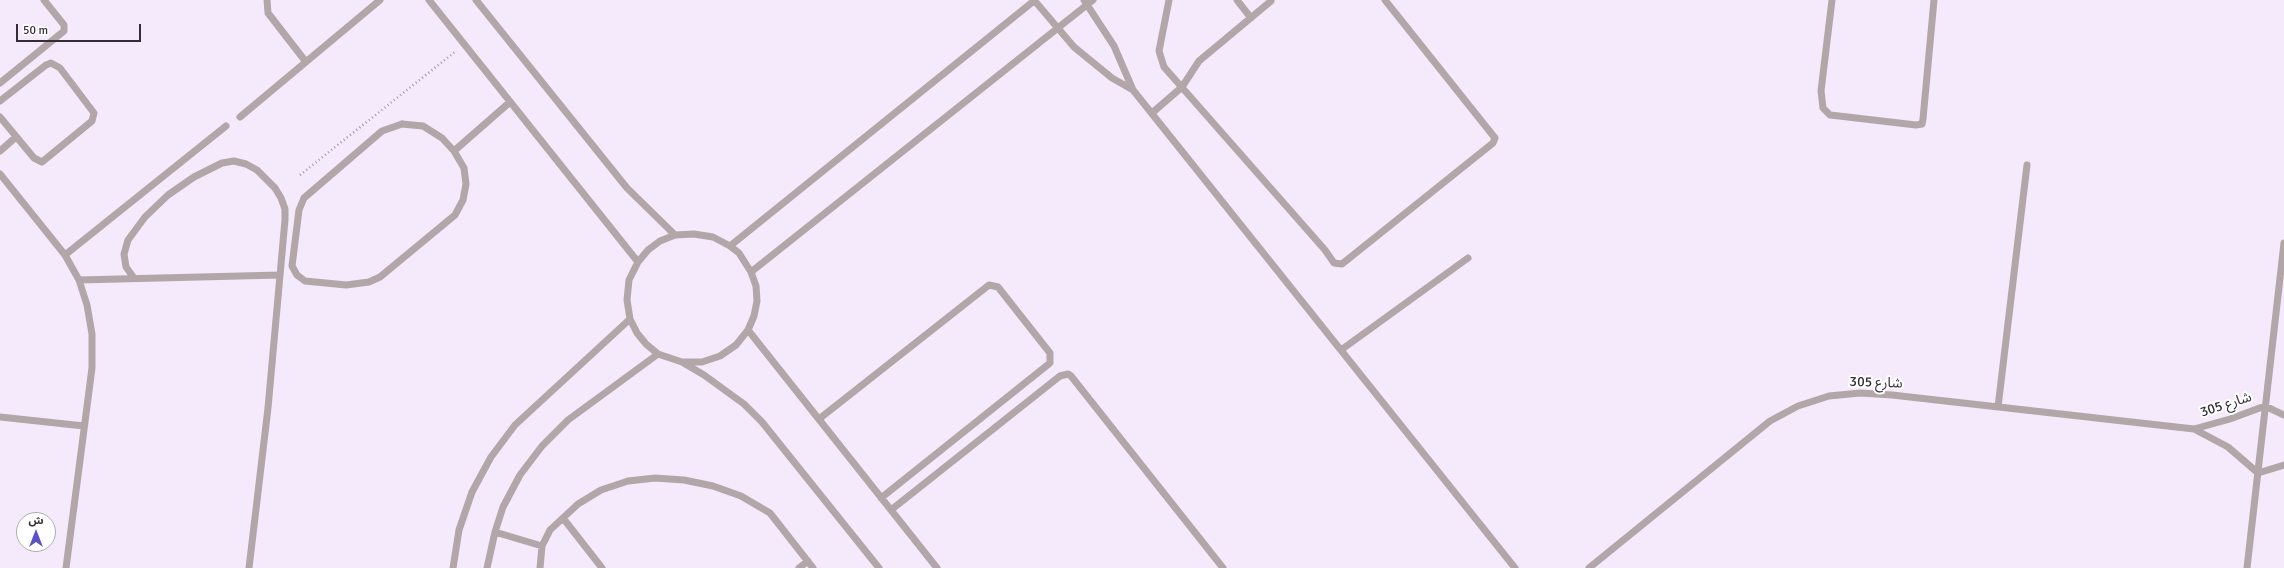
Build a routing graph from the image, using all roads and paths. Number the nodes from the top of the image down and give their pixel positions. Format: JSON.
{"nodes":[{"id":1,"x":44,"y":0,"type":"edge"},
{"id":2,"x":267,"y":0,"type":"edge"},
{"id":3,"x":368,"y":0,"type":"edge"},
{"id":4,"x":380,"y":0,"type":"edge"},
{"id":5,"x":429,"y":0,"type":"edge"},
{"id":6,"x":476,"y":0,"type":"edge"},
{"id":7,"x":1035,"y":0,"type":"edge"},
{"id":8,"x":1169,"y":0,"type":"edge"},
{"id":9,"x":1237,"y":0,"type":"edge"},
{"id":10,"x":1385,"y":0,"type":"edge"},
{"id":11,"x":1832,"y":0,"type":"edge"},
{"id":12,"x":1934,"y":0,"type":"edge"},
{"id":13,"x":1088,"y":1,"type":"edge"},
{"id":14,"x":1271,"y":1,"type":"dead end"},
{"id":15,"x":373,"y":6,"type":"junction"},
{"id":16,"x":1250,"y":18,"type":"junction"},
{"id":17,"x":1057,"y":30,"type":"junction"},
{"id":18,"x":464,"y":44,"type":"junction"},
{"id":19,"x":306,"y":62,"type":"junction"},
{"id":20,"x":0,"y":83,"type":"edge"},
{"id":21,"x":1182,"y":87,"type":"junction"},
{"id":22,"x":1133,"y":90,"type":"junction"},
{"id":23,"x":0,"y":101,"type":"edge"},
{"id":24,"x":510,"y":102,"type":"junction"},
{"id":25,"x":1152,"y":113,"type":"junction"},
{"id":26,"x":0,"y":117,"type":"edge"},
{"id":27,"x":240,"y":117,"type":"dead end"},
{"id":28,"x":226,"y":126,"type":"dead end"},
{"id":29,"x":16,"y":137,"type":"junction"},
{"id":30,"x":0,"y":151,"type":"edge"},
{"id":31,"x":454,"y":151,"type":"junction"},
{"id":32,"x":2027,"y":165,"type":"dead end"},
{"id":33,"x":0,"y":174,"type":"edge"},
{"id":34,"x":300,"y":175,"type":"dead end"},
{"id":35,"x":675,"y":236,"type":"junction"},
{"id":36,"x":2284,"y":243,"type":"edge"},
{"id":37,"x":730,"y":246,"type":"junction"},
{"id":38,"x":65,"y":255,"type":"junction"},
{"id":39,"x":1468,"y":258,"type":"dead end"},
{"id":40,"x":638,"y":262,"type":"junction"},
{"id":41,"x":751,"y":272,"type":"junction"},
{"id":42,"x":280,"y":275,"type":"junction"},
{"id":43,"x":134,"y":278,"type":"junction"},
{"id":44,"x":79,"y":280,"type":"junction"},
{"id":45,"x":630,"y":319,"type":"junction"},
{"id":46,"x":748,"y":330,"type":"junction"},
{"id":47,"x":1341,"y":350,"type":"junction"},
{"id":48,"x":658,"y":354,"type":"junction"},
{"id":49,"x":682,"y":362,"type":"junction"},
{"id":50,"x":2265,"y":406,"type":"junction"},
{"id":51,"x":1998,"y":407,"type":"junction"},
{"id":52,"x":2284,"y":415,"type":"edge"},
{"id":53,"x":0,"y":417,"type":"edge"},
{"id":54,"x":819,"y":419,"type":"junction"},
{"id":55,"x":84,"y":426,"type":"junction"},
{"id":56,"x":2194,"y":429,"type":"junction"},
{"id":57,"x":2284,"y":466,"type":"edge"},
{"id":58,"x":2258,"y":474,"type":"junction"},
{"id":59,"x":881,"y":498,"type":"junction"},
{"id":60,"x":892,"y":510,"type":"junction"},
{"id":61,"x":563,"y":518,"type":"junction"},
{"id":62,"x":495,"y":532,"type":"junction"},
{"id":63,"x":542,"y":546,"type":"junction"},
{"id":64,"x":808,"y":561,"type":"junction"},
{"id":65,"x":66,"y":568,"type":"edge"},
{"id":66,"x":249,"y":568,"type":"edge"},
{"id":67,"x":453,"y":568,"type":"edge"},
{"id":68,"x":487,"y":568,"type":"edge"},
{"id":69,"x":540,"y":568,"type":"edge"},
{"id":70,"x":602,"y":568,"type":"edge"},
{"id":71,"x":799,"y":568,"type":"edge"},
{"id":72,"x":813,"y":568,"type":"edge"},
{"id":73,"x":879,"y":568,"type":"edge"},
{"id":74,"x":937,"y":568,"type":"edge"},
{"id":75,"x":1223,"y":568,"type":"edge"},
{"id":76,"x":1515,"y":568,"type":"edge"},
{"id":77,"x":1589,"y":568,"type":"edge"},
{"id":78,"x":2247,"y":568,"type":"edge"}],
"edges":[{"from":1,"to":20,"type":"lane"},
{"from":2,"to":19,"type":"lane"},
{"from":3,"to":15,"type":"lane"},
{"from":4,"to":15,"type":"lane"},
{"from":5,"to":18,"type":"lane"},
{"from":6,"to":35,"type":"lane"},
{"from":7,"to":17,"type":"lane"},
{"from":7,"to":37,"type":"lane"},
{"from":8,"to":21,"type":"lane"},
{"from":9,"to":16,"type":"lane"},
{"from":10,"to":21,"type":"lane"},
{"from":11,"to":12,"type":"lane"},
{"from":13,"to":17,"type":"lane"},
{"from":13,"to":22,"type":"lane"},
{"from":14,"to":16,"type":"lane"},
{"from":15,"to":19,"type":"lane"},
{"from":16,"to":21,"type":"lane"},
{"from":17,"to":22,"type":"lane"},
{"from":17,"to":41,"type":"lane"},
{"from":18,"to":24,"type":"lane"},
{"from":18,"to":34,"type":"path"},
{"from":19,"to":27,"type":"lane"},
{"from":21,"to":25,"type":"lane"},
{"from":22,"to":25,"type":"lane"},
{"from":23,"to":29,"type":"lane"},
{"from":24,"to":31,"type":"lane"},
{"from":24,"to":40,"type":"lane"},
{"from":25,"to":47,"type":"lane"},
{"from":26,"to":29,"type":"lane"},
{"from":28,"to":38,"type":"lane"},
{"from":29,"to":30,"type":"lane"},
{"from":31,"to":31,"type":"lane"},
{"from":32,"to":51,"type":"lane"},
{"from":33,"to":38,"type":"lane"},
{"from":35,"to":37,"type":"lane"},
{"from":35,"to":40,"type":"lane"},
{"from":36,"to":50,"type":"lane"},
{"from":37,"to":41,"type":"lane"},
{"from":38,"to":44,"type":"lane"},
{"from":39,"to":47,"type":"lane"},
{"from":40,"to":45,"type":"lane"},
{"from":41,"to":46,"type":"lane"},
{"from":42,"to":43,"type":"lane"},
{"from":42,"to":43,"type":"lane"},
{"from":42,"to":66,"type":"lane"},
{"from":43,"to":44,"type":"lane"},
{"from":44,"to":55,"type":"lane"},
{"from":45,"to":48,"type":"lane"},
{"from":45,"to":67,"type":"lane"},
{"from":46,"to":49,"type":"lane"},
{"from":46,"to":54,"type":"lane"},
{"from":47,"to":76,"type":"lane"},
{"from":48,"to":49,"type":"lane"},
{"from":48,"to":62,"type":"lane"},
{"from":49,"to":73,"type":"lane"},
{"from":50,"to":52,"type":"lane"},
{"from":50,"to":56,"type":"lane","name":"شارع 305"},
{"from":50,"to":58,"type":"lane"},
{"from":51,"to":56,"type":"lane","name":"شارع 305"},
{"from":51,"to":77,"type":"lane","name":"شارع 305"},
{"from":53,"to":55,"type":"lane"},
{"from":54,"to":59,"type":"lane"},
{"from":54,"to":59,"type":"lane"},
{"from":55,"to":65,"type":"lane"},
{"from":56,"to":58,"type":"lane","name":"شارع 305"},
{"from":57,"to":58,"type":"lane"},
{"from":58,"to":78,"type":"lane"},
{"from":59,"to":60,"type":"lane"},
{"from":60,"to":74,"type":"lane"},
{"from":60,"to":75,"type":"lane"},
{"from":61,"to":63,"type":"lane"},
{"from":61,"to":64,"type":"lane"},
{"from":61,"to":70,"type":"lane"},
{"from":62,"to":63,"type":"lane"},
{"from":62,"to":68,"type":"lane"},
{"from":63,"to":69,"type":"lane"},
{"from":64,"to":71,"type":"lane"},
{"from":64,"to":72,"type":"lane"}]}
